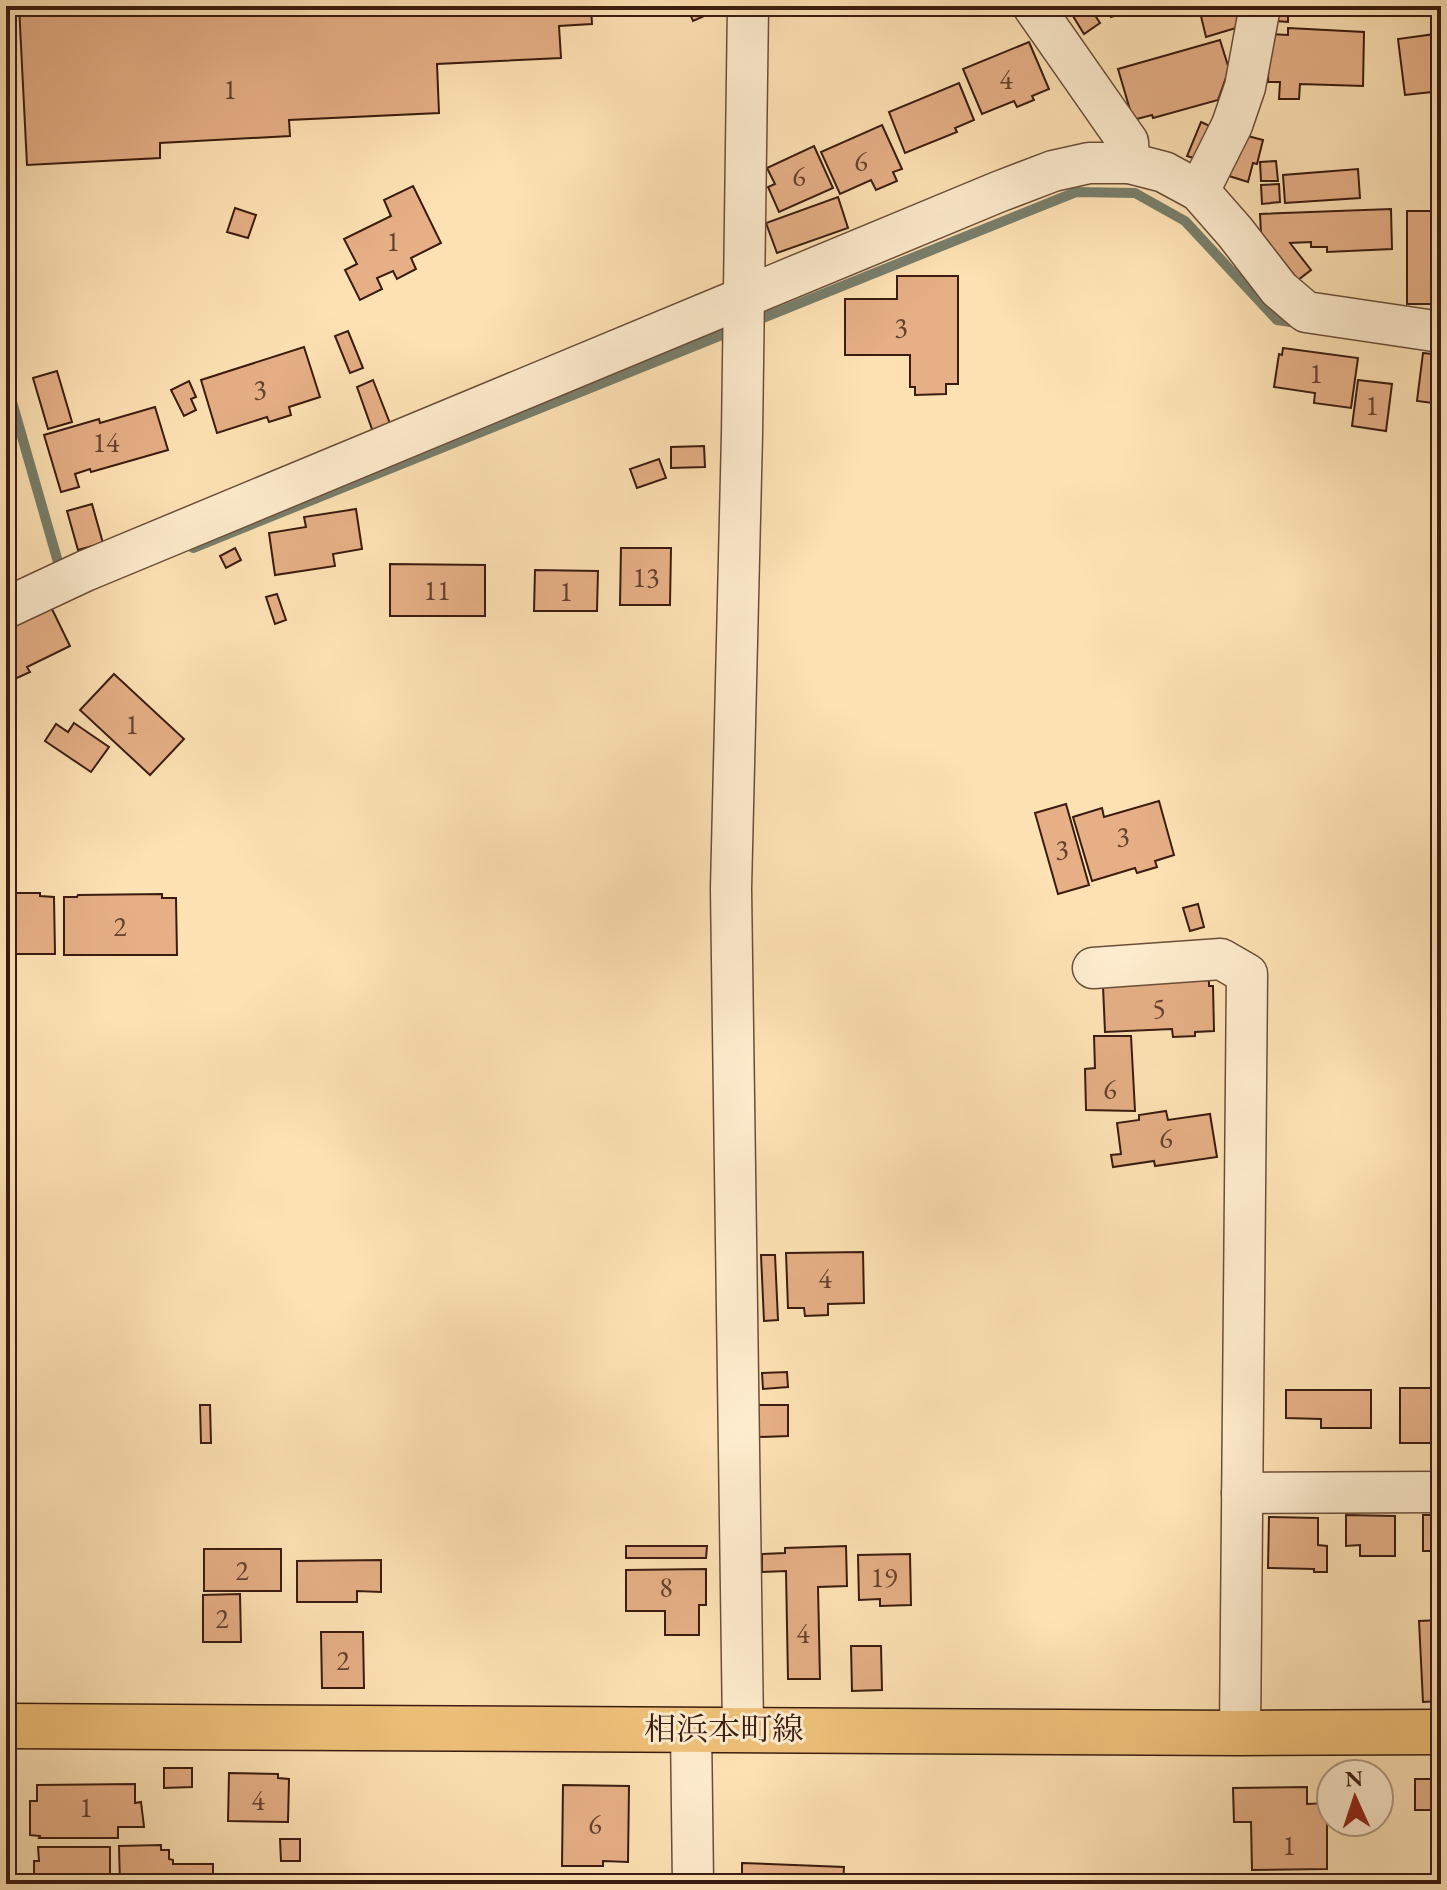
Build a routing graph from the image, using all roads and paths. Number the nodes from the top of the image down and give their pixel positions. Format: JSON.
{"nodes":[{"id":1,"x":748,"y":6,"type":"edge"},
{"id":2,"x":1033,"y":6,"type":"edge"},
{"id":3,"x":1260,"y":6,"type":"edge"},
{"id":4,"x":1129,"y":163,"type":"junction"},
{"id":5,"x":1199,"y":191,"type":"junction"},
{"id":6,"x":744,"y":298,"type":"junction"},
{"id":7,"x":1441,"y":332,"type":"edge"},
{"id":8,"x":6,"y":608,"type":"edge"},
{"id":9,"x":1093,"y":968,"type":"dead end"},
{"id":10,"x":1441,"y":1492,"type":"edge"},
{"id":11,"x":1242,"y":1493,"type":"junction"},
{"id":12,"x":6,"y":1726,"type":"edge"},
{"id":13,"x":691,"y":1729,"type":"junction"},
{"id":14,"x":743,"y":1729,"type":"junction"},
{"id":15,"x":1441,"y":1732,"type":"edge"},
{"id":16,"x":1240,"y":1733,"type":"junction"},
{"id":17,"x":693,"y":1884,"type":"edge"}],
"edges":[{"from":1,"to":6,"type":"street"},
{"from":2,"to":4,"type":"street"},
{"from":3,"to":5,"type":"street"},
{"from":4,"to":5,"type":"street"},
{"from":4,"to":6,"type":"street"},
{"from":5,"to":7,"type":"street"},
{"from":6,"to":8,"type":"street"},
{"from":6,"to":14,"type":"street"},
{"from":9,"to":11,"type":"street"},
{"from":10,"to":11,"type":"street"},
{"from":11,"to":16,"type":"street"},
{"from":12,"to":13,"type":"main road","name":"相浜本町線"},
{"from":13,"to":14,"type":"main road","name":"相浜本町線"},
{"from":13,"to":17,"type":"street"},
{"from":14,"to":16,"type":"main road","name":"相浜本町線"},
{"from":15,"to":16,"type":"main road","name":"相浜本町線"}]}
